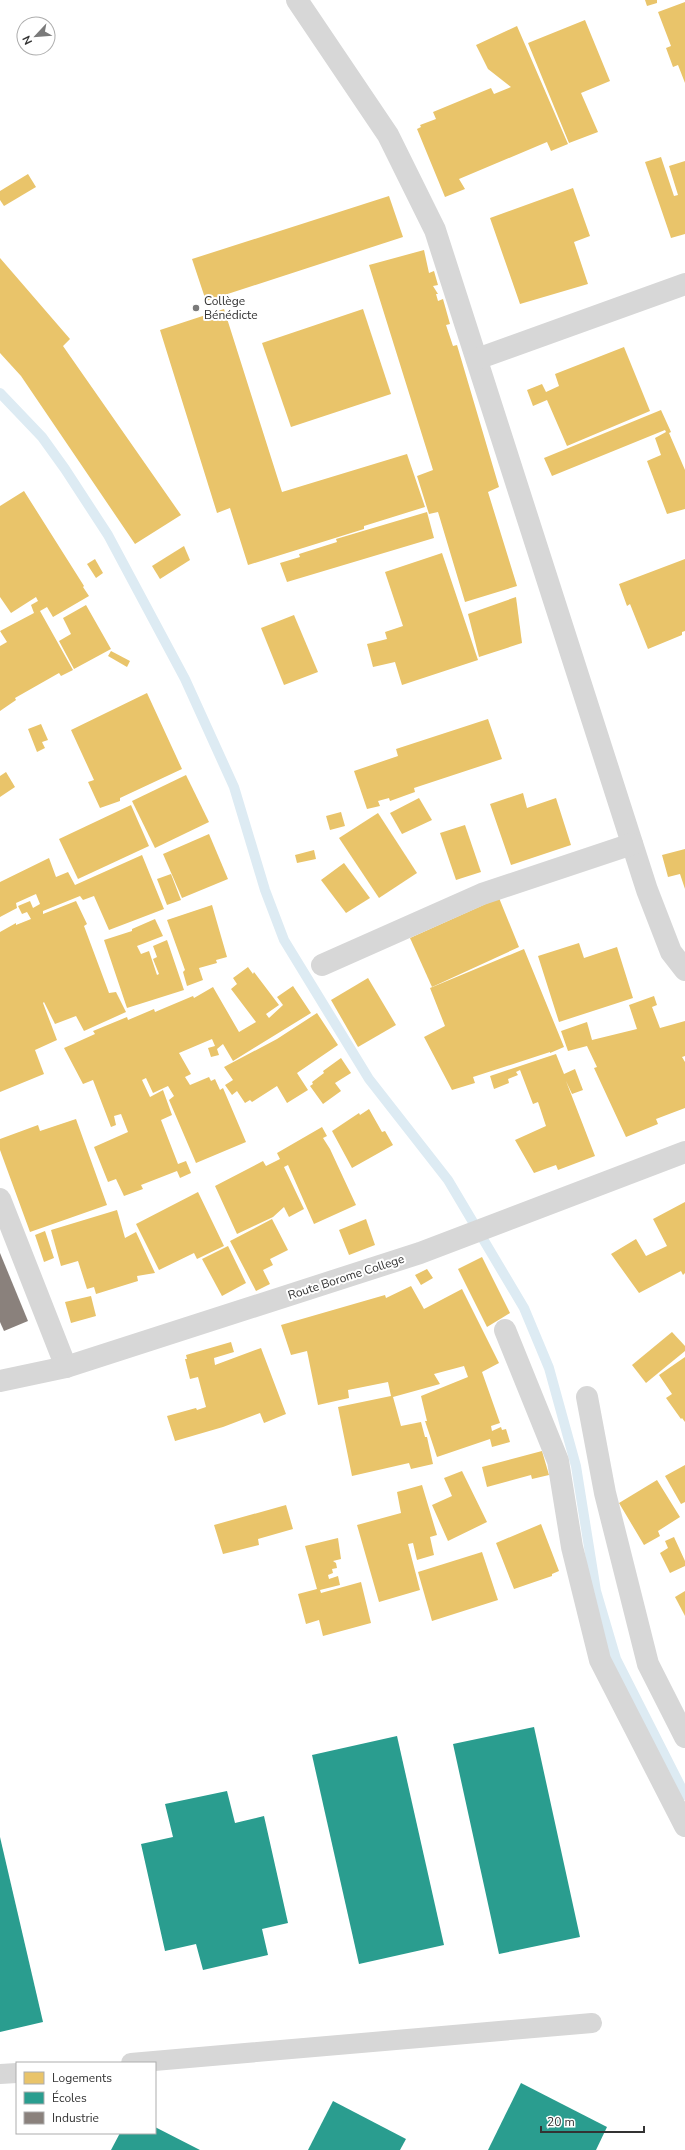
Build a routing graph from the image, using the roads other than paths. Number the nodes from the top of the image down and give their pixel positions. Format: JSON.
{"nodes":[{"id":1,"x":297,"y":0,"type":"edge"},
{"id":2,"x":685,"y":284,"type":"edge"},
{"id":3,"x":477,"y":359,"type":"junction"},
{"id":4,"x":632,"y":844,"type":"junction"},
{"id":5,"x":322,"y":965,"type":"dead end"},
{"id":6,"x":685,"y":970,"type":"edge"},
{"id":7,"x":685,"y":1152,"type":"edge"},
{"id":8,"x":0,"y":1199,"type":"edge"},
{"id":9,"x":505,"y":1330,"type":"dead end"},
{"id":10,"x":66,"y":1367,"type":"junction"},
{"id":11,"x":0,"y":1381,"type":"edge"},
{"id":12,"x":587,"y":1397,"type":"dead end"},
{"id":13,"x":685,"y":1737,"type":"edge"},
{"id":14,"x":685,"y":1826,"type":"edge"},
{"id":15,"x":592,"y":2023,"type":"dead end"},
{"id":16,"x":143,"y":2062,"type":"edge"},
{"id":17,"x":16,"y":2073,"type":"edge"},
{"id":18,"x":0,"y":2074,"type":"edge"}],
"edges":[{"from":1,"to":3,"type":"street"},
{"from":2,"to":3,"type":"street"},
{"from":3,"to":4,"type":"street"},
{"from":4,"to":5,"type":"street"},
{"from":4,"to":6,"type":"street"},
{"from":7,"to":10,"type":"street","name":"Route Borome College"},
{"from":8,"to":10,"type":"street"},
{"from":9,"to":14,"type":"street"},
{"from":10,"to":11,"type":"street","name":"Route Borome College"},
{"from":12,"to":13,"type":"street"},
{"from":15,"to":16,"type":"lane"},
{"from":17,"to":18,"type":"lane"}]}
